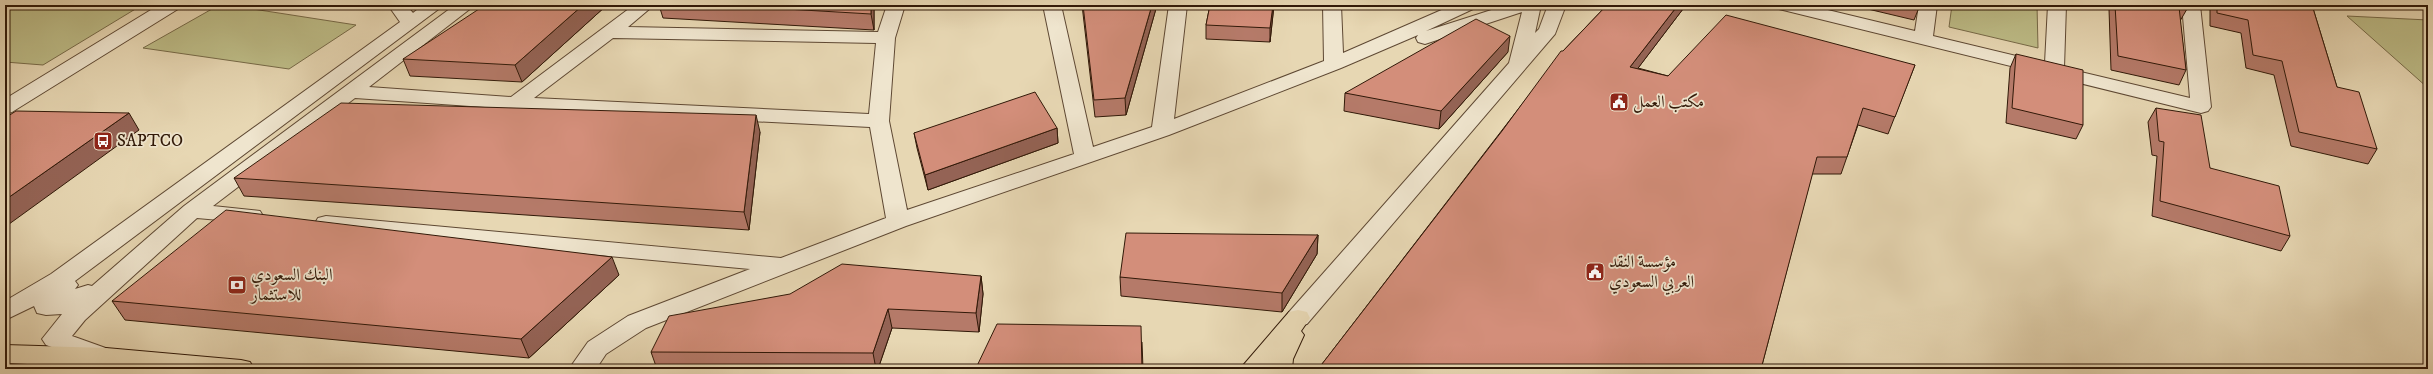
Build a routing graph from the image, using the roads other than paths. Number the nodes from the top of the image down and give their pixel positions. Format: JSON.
{"nodes":[{"id":1,"x":172,"y":5,"type":"edge"},
{"id":2,"x":397,"y":5,"type":"edge"},
{"id":3,"x":435,"y":5,"type":"edge"},
{"id":4,"x":466,"y":5,"type":"edge"},
{"id":5,"x":645,"y":5,"type":"edge"},
{"id":6,"x":896,"y":5,"type":"edge"},
{"id":7,"x":1052,"y":5,"type":"edge"},
{"id":8,"x":1178,"y":5,"type":"edge"},
{"id":9,"x":1332,"y":5,"type":"edge"},
{"id":10,"x":1467,"y":5,"type":"edge"},
{"id":11,"x":1532,"y":5,"type":"edge"},
{"id":12,"x":1557,"y":5,"type":"edge"},
{"id":13,"x":1568,"y":5,"type":"edge"},
{"id":14,"x":1785,"y":5,"type":"edge"},
{"id":15,"x":1928,"y":5,"type":"edge"},
{"id":16,"x":2056,"y":5,"type":"edge"},
{"id":17,"x":2191,"y":5,"type":"edge"},
{"id":18,"x":411,"y":23,"type":"junction"},
{"id":19,"x":1548,"y":30,"type":"junction"},
{"id":20,"x":609,"y":32,"type":"junction"},
{"id":21,"x":886,"y":38,"type":"junction"},
{"id":22,"x":1923,"y":39,"type":"junction"},
{"id":23,"x":1334,"y":64,"type":"junction"},
{"id":24,"x":1517,"y":67,"type":"junction"},
{"id":25,"x":2054,"y":71,"type":"junction"},
{"id":26,"x":352,"y":92,"type":"junction"},
{"id":27,"x":5,"y":94,"type":"edge"},
{"id":28,"x":26,"y":96,"type":"junction"},
{"id":29,"x":515,"y":103,"type":"junction"},
{"id":30,"x":5,"y":108,"type":"edge"},
{"id":31,"x":879,"y":121,"type":"junction"},
{"id":32,"x":1162,"y":131,"type":"junction"},
{"id":33,"x":1085,"y":158,"type":"junction"},
{"id":34,"x":192,"y":211,"type":"junction"},
{"id":35,"x":272,"y":218,"type":"edge"},
{"id":36,"x":304,"y":221,"type":"edge"},
{"id":37,"x":898,"y":221,"type":"junction"},
{"id":38,"x":140,"y":223,"type":"junction"},
{"id":39,"x":781,"y":265,"type":"junction"},
{"id":40,"x":115,"y":279,"type":"junction"},
{"id":41,"x":5,"y":312,"type":"edge"},
{"id":42,"x":1298,"y":318,"type":"junction"},
{"id":43,"x":5,"y":354,"type":"edge"},
{"id":44,"x":106,"y":357,"type":"junction"},
{"id":45,"x":241,"y":369,"type":"edge"},
{"id":46,"x":582,"y":369,"type":"edge"},
{"id":47,"x":1254,"y":369,"type":"edge"},
{"id":48,"x":1279,"y":369,"type":"edge"}],
"edges":[{"from":1,"to":28,"type":"street"},
{"from":2,"to":18,"type":"street"},
{"from":3,"to":18,"type":"street"},
{"from":4,"to":26,"type":"street"},
{"from":5,"to":20,"type":"street"},
{"from":6,"to":21,"type":"street"},
{"from":7,"to":33,"type":"street"},
{"from":8,"to":32,"type":"street"},
{"from":9,"to":23,"type":"street"},
{"from":10,"to":23,"type":"street"},
{"from":11,"to":23,"type":"street"},
{"from":11,"to":24,"type":"street"},
{"from":12,"to":19,"type":"street"},
{"from":13,"to":19,"type":"street"},
{"from":14,"to":22,"type":"street"},
{"from":15,"to":22,"type":"street"},
{"from":16,"to":25,"type":"street"},
{"from":17,"to":25,"type":"street"},
{"from":18,"to":38,"type":"street"},
{"from":19,"to":24,"type":"street"},
{"from":20,"to":21,"type":"street"},
{"from":20,"to":29,"type":"street"},
{"from":21,"to":31,"type":"street"},
{"from":22,"to":25,"type":"street"},
{"from":23,"to":32,"type":"street"},
{"from":24,"to":42,"type":"street"},
{"from":26,"to":29,"type":"street"},
{"from":26,"to":34,"type":"street"},
{"from":27,"to":28,"type":"street"},
{"from":28,"to":30,"type":"street"},
{"from":29,"to":31,"type":"street"},
{"from":31,"to":37,"type":"street"},
{"from":32,"to":33,"type":"street"},
{"from":33,"to":37,"type":"street"},
{"from":34,"to":35,"type":"street"},
{"from":34,"to":40,"type":"street"},
{"from":36,"to":39,"type":"street"},
{"from":37,"to":39,"type":"street"},
{"from":38,"to":40,"type":"street"},
{"from":38,"to":41,"type":"street"},
{"from":39,"to":46,"type":"street"},
{"from":40,"to":44,"type":"street"},
{"from":42,"to":47,"type":"main road"},
{"from":42,"to":48,"type":"main road"},
{"from":43,"to":44,"type":"main road"},
{"from":44,"to":45,"type":"main road"}]}
